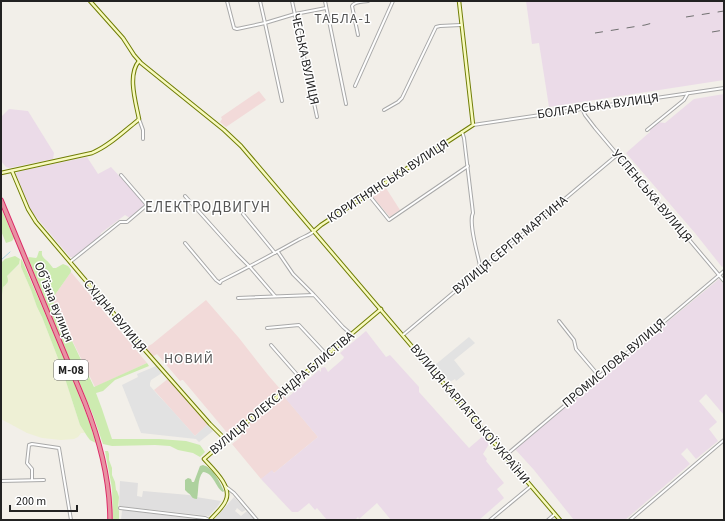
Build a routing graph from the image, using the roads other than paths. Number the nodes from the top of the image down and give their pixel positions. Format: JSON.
{"nodes":[{"id":1,"x":90,"y":1,"type":"edge"},
{"id":2,"x":227,"y":1,"type":"edge"},
{"id":3,"x":260,"y":1,"type":"edge"},
{"id":4,"x":292,"y":1,"type":"edge"},
{"id":5,"x":325,"y":1,"type":"edge"},
{"id":6,"x":360,"y":1,"type":"edge"},
{"id":7,"x":368,"y":1,"type":"edge"},
{"id":8,"x":393,"y":1,"type":"edge"},
{"id":9,"x":459,"y":1,"type":"edge"},
{"id":10,"x":326,"y":8,"type":"junction"},
{"id":11,"x":295,"y":14,"type":"junction"},
{"id":12,"x":266,"y":23,"type":"junction"},
{"id":13,"x":462,"y":25,"type":"junction"},
{"id":14,"x":358,"y":36,"type":"dead end"},
{"id":15,"x":140,"y":62,"type":"junction"},
{"id":16,"x":355,"y":86,"type":"dead end"},
{"id":17,"x":724,"y":88,"type":"edge"},
{"id":18,"x":688,"y":93,"type":"junction"},
{"id":19,"x":282,"y":101,"type":"dead end"},
{"id":20,"x":346,"y":104,"type":"dead end"},
{"id":21,"x":582,"y":108,"type":"junction"},
{"id":22,"x":384,"y":110,"type":"dead end"},
{"id":23,"x":317,"y":117,"type":"dead end"},
{"id":24,"x":139,"y":119,"type":"junction"},
{"id":25,"x":473,"y":125,"type":"junction"},
{"id":26,"x":648,"y":130,"type":"dead end"},
{"id":27,"x":462,"y":132,"type":"junction"},
{"id":28,"x":143,"y":139,"type":"dead end"},
{"id":29,"x":617,"y":155,"type":"junction"},
{"id":30,"x":468,"y":166,"type":"junction"},
{"id":31,"x":12,"y":171,"type":"junction"},
{"id":32,"x":1,"y":173,"type":"edge"},
{"id":33,"x":121,"y":175,"type":"dead end"},
{"id":34,"x":368,"y":194,"type":"junction"},
{"id":35,"x":185,"y":196,"type":"dead end"},
{"id":36,"x":1,"y":200,"type":"edge"},
{"id":37,"x":243,"y":214,"type":"dead end"},
{"id":38,"x":314,"y":231,"type":"junction"},
{"id":39,"x":185,"y":244,"type":"dead end"},
{"id":40,"x":276,"y":253,"type":"junction"},
{"id":41,"x":70,"y":262,"type":"junction"},
{"id":42,"x":250,"y":267,"type":"junction"},
{"id":43,"x":482,"y":269,"type":"junction"},
{"id":44,"x":724,"y":271,"type":"edge"},
{"id":45,"x":719,"y":275,"type":"junction"},
{"id":46,"x":724,"y":281,"type":"edge"},
{"id":47,"x":314,"y":294,"type":"junction"},
{"id":48,"x":275,"y":296,"type":"junction"},
{"id":49,"x":238,"y":298,"type":"dead end"},
{"id":50,"x":381,"y":309,"type":"junction"},
{"id":51,"x":559,"y":321,"type":"dead end"},
{"id":52,"x":267,"y":328,"type":"dead end"},
{"id":53,"x":351,"y":334,"type":"junction"},
{"id":54,"x":403,"y":336,"type":"junction"},
{"id":55,"x":272,"y":345,"type":"dead end"},
{"id":56,"x":327,"y":355,"type":"junction"},
{"id":57,"x":598,"y":376,"type":"junction"},
{"id":58,"x":300,"y":378,"type":"junction"},
{"id":59,"x":226,"y":440,"type":"junction"},
{"id":60,"x":724,"y":440,"type":"edge"},
{"id":61,"x":505,"y":456,"type":"junction"},
{"id":62,"x":32,"y":480,"type":"junction"},
{"id":63,"x":44,"y":480,"type":"dead end"},
{"id":64,"x":1,"y":481,"type":"edge"},
{"id":65,"x":225,"y":486,"type":"junction"},
{"id":66,"x":531,"y":486,"type":"junction"},
{"id":67,"x":120,"y":508,"type":"dead end"},
{"id":68,"x":555,"y":514,"type":"junction"},
{"id":69,"x":71,"y":520,"type":"edge"},
{"id":70,"x":110,"y":520,"type":"edge"},
{"id":71,"x":209,"y":520,"type":"edge"},
{"id":72,"x":257,"y":520,"type":"edge"},
{"id":73,"x":490,"y":520,"type":"edge"},
{"id":74,"x":548,"y":520,"type":"edge"},
{"id":75,"x":560,"y":520,"type":"edge"},
{"id":76,"x":630,"y":520,"type":"edge"}],
"edges":[{"from":1,"to":15,"type":"street"},
{"from":2,"to":12,"type":"street"},
{"from":3,"to":12,"type":"street"},
{"from":4,"to":11,"type":"street","name":"ЧЕСЬКА ВУЛИЦЯ"},
{"from":5,"to":10,"type":"street"},
{"from":6,"to":7,"type":"street"},
{"from":6,"to":14,"type":"street"},
{"from":8,"to":16,"type":"street"},
{"from":9,"to":13,"type":"street"},
{"from":10,"to":11,"type":"street"},
{"from":10,"to":20,"type":"street"},
{"from":11,"to":12,"type":"street"},
{"from":11,"to":23,"type":"street","name":"ЧЕСЬКА ВУЛИЦЯ"},
{"from":12,"to":19,"type":"street"},
{"from":13,"to":22,"type":"street"},
{"from":13,"to":25,"type":"street"},
{"from":15,"to":24,"type":"street"},
{"from":15,"to":38,"type":"street","name":"ВУЛИЦЯ КАРПАТСЬКОЇ УКРАЇНИ"},
{"from":17,"to":18,"type":"street","name":"БОЛГАРСЬКА ВУЛИЦЯ"},
{"from":18,"to":21,"type":"street","name":"БОЛГАРСЬКА ВУЛИЦЯ"},
{"from":18,"to":26,"type":"street"},
{"from":21,"to":25,"type":"street","name":"БОЛГАРСЬКА ВУЛИЦЯ"},
{"from":21,"to":29,"type":"street","name":"УСПЕНСЬКА ВУЛИЦЯ"},
{"from":24,"to":28,"type":"street"},
{"from":24,"to":31,"type":"street"},
{"from":25,"to":27,"type":"street","name":"КОРИТНЯНСЬКА ВУЛИЦЯ"},
{"from":27,"to":30,"type":"street","name":"КОРИТНЯНСЬКА ВУЛИЦЯ"},
{"from":27,"to":34,"type":"street","name":"КОРИТНЯНСЬКА ВУЛИЦЯ"},
{"from":29,"to":43,"type":"street","name":"ВУЛИЦЯ СЕРГІЯ МАРТИНА"},
{"from":29,"to":45,"type":"street","name":"УСПЕНСЬКА ВУЛИЦЯ"},
{"from":30,"to":34,"type":"street"},
{"from":30,"to":43,"type":"street","name":"КОРИТНЯНСЬКА ВУЛИЦЯ"},
{"from":31,"to":32,"type":"street"},
{"from":31,"to":41,"type":"street","name":"СХІДНА ВУЛИЦЯ"},
{"from":33,"to":41,"type":"street"},
{"from":34,"to":38,"type":"street","name":"КОРИТНЯНСЬКА ВУЛИЦЯ"},
{"from":35,"to":42,"type":"street"},
{"from":36,"to":70,"type":"highway","name":"Обʼїзна вулиця","number":"М-08"},
{"from":37,"to":40,"type":"street"},
{"from":38,"to":40,"type":"street"},
{"from":38,"to":50,"type":"street","name":"ВУЛИЦЯ КАРПАТСЬКОЇ УКРАЇНИ"},
{"from":39,"to":42,"type":"street"},
{"from":40,"to":42,"type":"street"},
{"from":40,"to":47,"type":"street"},
{"from":41,"to":59,"type":"street","name":"СХІДНА ВУЛИЦЯ"},
{"from":42,"to":48,"type":"street"},
{"from":43,"to":54,"type":"street","name":"ВУЛИЦЯ СЕРГІЯ МАРТИНА"},
{"from":44,"to":45,"type":"street","name":"ПРОМИСЛОВА ВУЛИЦЯ"},
{"from":45,"to":46,"type":"street","name":"УСПЕНСЬКА ВУЛИЦЯ"},
{"from":45,"to":57,"type":"street","name":"ПРОМИСЛОВА ВУЛИЦЯ"},
{"from":47,"to":48,"type":"street"},
{"from":47,"to":53,"type":"street"},
{"from":48,"to":49,"type":"street"},
{"from":50,"to":53,"type":"street","name":"ВУЛИЦЯ ОЛЕКСАНДРА БЛИСТІВА"},
{"from":50,"to":54,"type":"street","name":"ВУЛИЦЯ КАРПАТСЬКОЇ УКРАЇНИ"},
{"from":51,"to":57,"type":"street"},
{"from":52,"to":56,"type":"street"},
{"from":53,"to":56,"type":"street","name":"ВУЛИЦЯ ОЛЕКСАНДРА БЛИСТІВА"},
{"from":54,"to":61,"type":"street","name":"ВУЛИЦЯ КАРПАТСЬКОЇ УКРАЇНИ"},
{"from":55,"to":58,"type":"street"},
{"from":56,"to":58,"type":"street","name":"ВУЛИЦЯ ОЛЕКСАНДРА БЛИСТІВА"},
{"from":57,"to":61,"type":"street","name":"ПРОМИСЛОВА ВУЛИЦЯ"},
{"from":58,"to":59,"type":"street","name":"ВУЛИЦЯ ОЛЕКСАНДРА БЛИСТІВА"},
{"from":59,"to":65,"type":"street","name":"ВУЛИЦЯ ОЛЕКСАНДРА БЛИСТІВА"},
{"from":60,"to":76,"type":"street"},
{"from":61,"to":66,"type":"street","name":"ВУЛИЦЯ КАРПАТСЬКОЇ УКРАЇНИ"},
{"from":62,"to":63,"type":"street"},
{"from":62,"to":64,"type":"street"},
{"from":62,"to":69,"type":"street"},
{"from":65,"to":71,"type":"street"},
{"from":65,"to":72,"type":"street"},
{"from":66,"to":68,"type":"street","name":"ВУЛИЦЯ КАРПАТСЬКОЇ УКРАЇНИ"},
{"from":66,"to":73,"type":"street"},
{"from":67,"to":71,"type":"street"},
{"from":68,"to":74,"type":"street"},
{"from":68,"to":75,"type":"street","name":"ВУЛИЦЯ КАРПАТСЬКОЇ УКРАЇНИ"}]}
